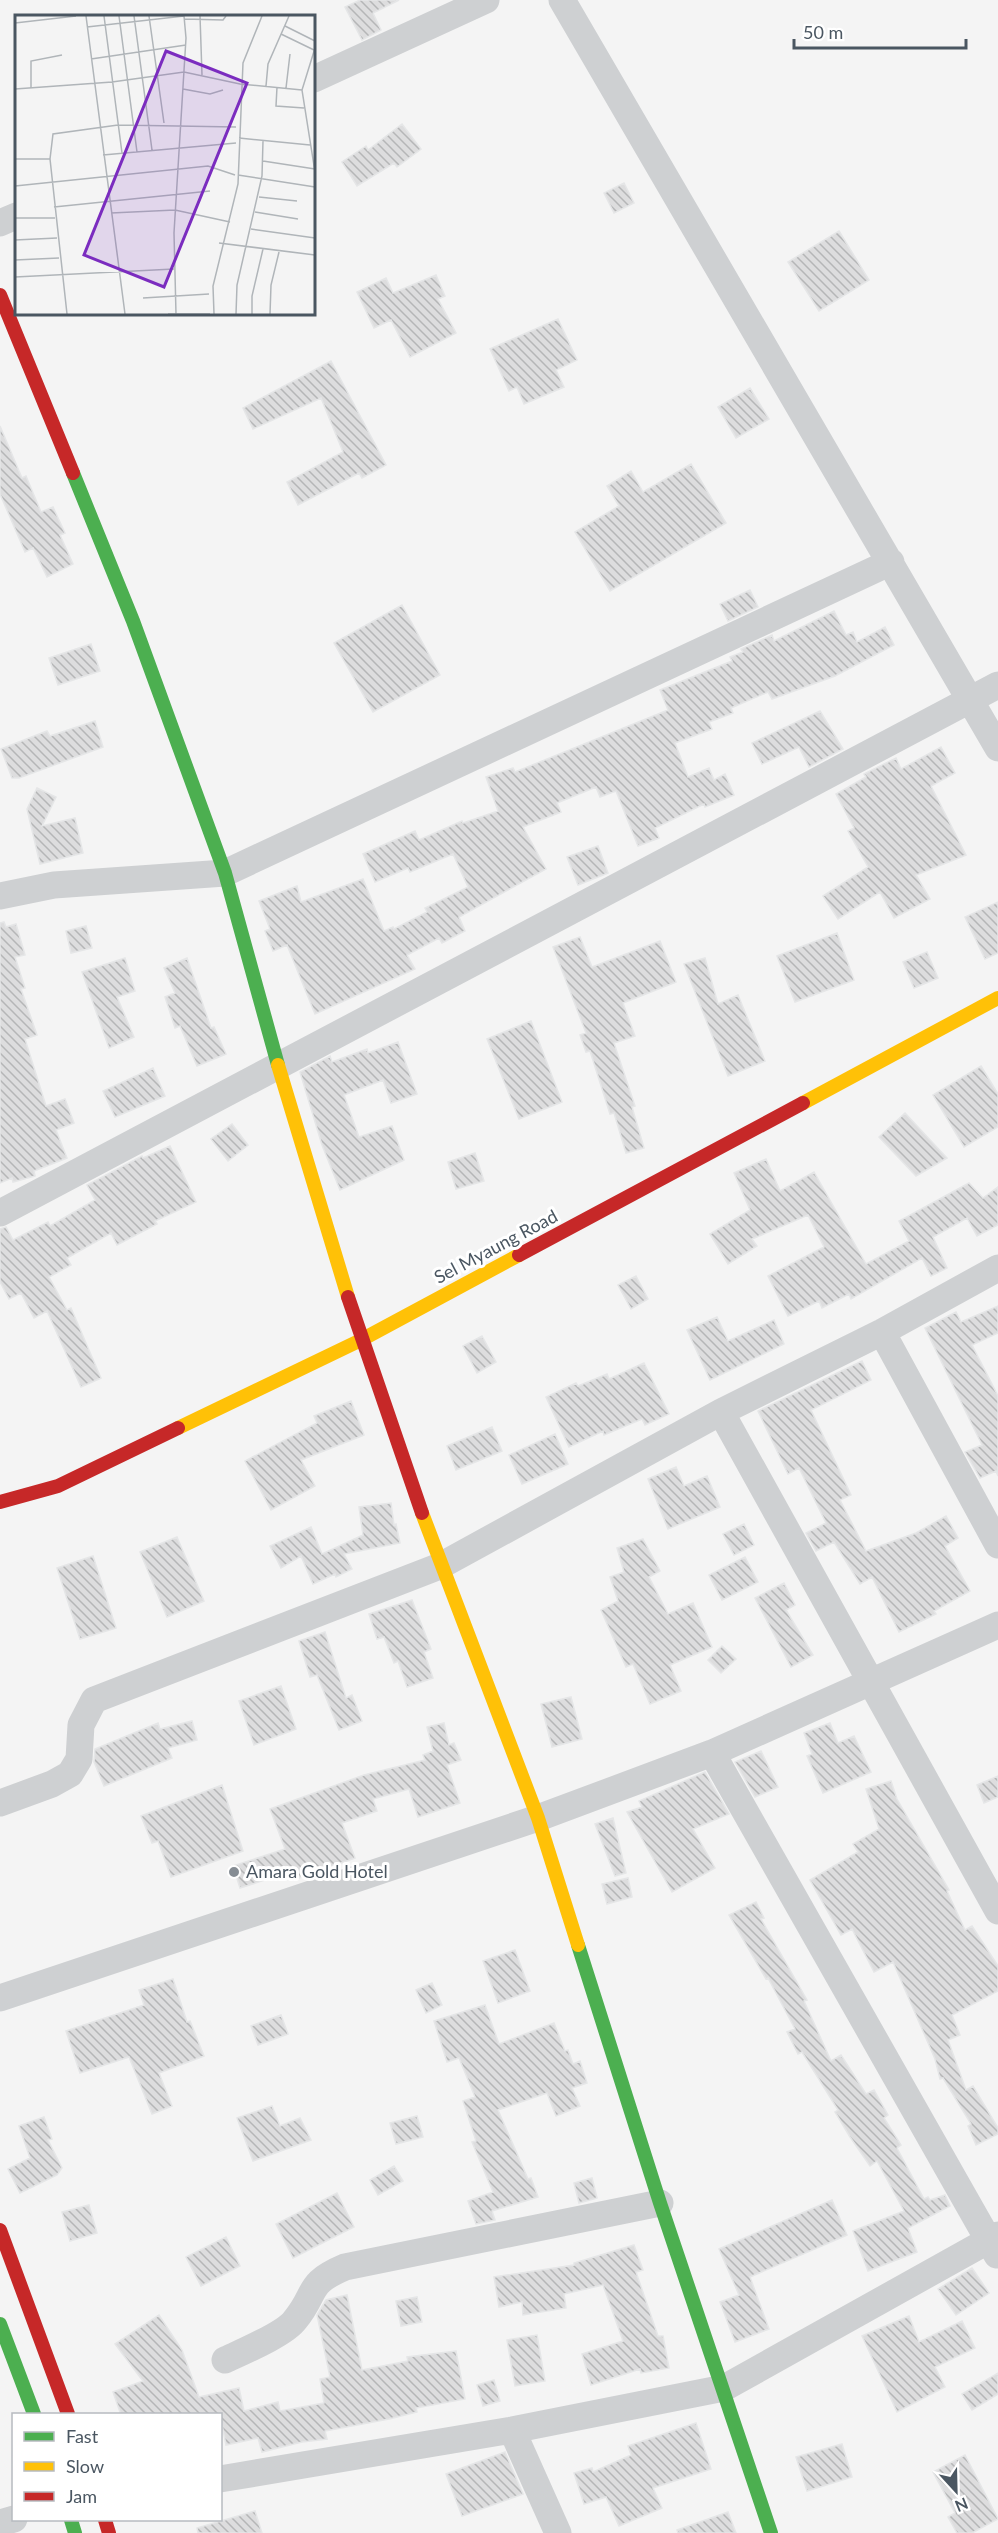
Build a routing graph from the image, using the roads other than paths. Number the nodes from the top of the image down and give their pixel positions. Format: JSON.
{"nodes":[{"id":1,"x":486,"y":0,"type":"edge"},
{"id":2,"x":562,"y":0,"type":"edge"},
{"id":3,"x":315,"y":79,"type":"edge"},
{"id":4,"x":15,"y":216,"type":"edge"},
{"id":5,"x":0,"y":223,"type":"edge"},
{"id":6,"x":0,"y":295,"type":"edge"},
{"id":7,"x":891,"y":562,"type":"junction"},
{"id":8,"x":998,"y":685,"type":"edge"},
{"id":9,"x":972,"y":700,"type":"junction"},
{"id":10,"x":998,"y":748,"type":"edge"},
{"id":11,"x":225,"y":873,"type":"junction"},
{"id":12,"x":0,"y":896,"type":"edge"},
{"id":13,"x":998,"y":998,"type":"edge"},
{"id":14,"x":278,"y":1065,"type":"junction"},
{"id":15,"x":0,"y":1213,"type":"edge"},
{"id":16,"x":998,"y":1268,"type":"edge"},
{"id":17,"x":882,"y":1332,"type":"junction"},
{"id":18,"x":361,"y":1340,"type":"junction"},
{"id":19,"x":721,"y":1412,"type":"junction"},
{"id":20,"x":0,"y":1502,"type":"edge"},
{"id":21,"x":998,"y":1545,"type":"edge"},
{"id":22,"x":440,"y":1566,"type":"junction"},
{"id":23,"x":998,"y":1625,"type":"edge"},
{"id":24,"x":870,"y":1682,"type":"junction"},
{"id":25,"x":712,"y":1753,"type":"junction"},
{"id":26,"x":0,"y":1803,"type":"edge"},
{"id":27,"x":538,"y":1818,"type":"junction"},
{"id":28,"x":998,"y":1911,"type":"edge"},
{"id":29,"x":0,"y":1998,"type":"edge"},
{"id":30,"x":660,"y":2203,"type":"junction"},
{"id":31,"x":0,"y":2230,"type":"edge"},
{"id":32,"x":995,"y":2244,"type":"edge"},
{"id":33,"x":0,"y":2324,"type":"edge"},
{"id":34,"x":225,"y":2360,"type":"dead end"},
{"id":35,"x":724,"y":2388,"type":"junction"},
{"id":36,"x":33,"y":2413,"type":"edge"},
{"id":37,"x":67,"y":2413,"type":"edge"},
{"id":38,"x":512,"y":2430,"type":"junction"},
{"id":39,"x":222,"y":2479,"type":"edge"},
{"id":40,"x":558,"y":2533,"type":"edge"},
{"id":41,"x":771,"y":2533,"type":"edge"}],
"edges":[{"from":1,"to":3,"type":"street"},
{"from":2,"to":7,"type":"street"},
{"from":4,"to":5,"type":"street"},
{"from":6,"to":11,"type":"main road"},
{"from":7,"to":9,"type":"street"},
{"from":7,"to":11,"type":"street"},
{"from":8,"to":9,"type":"street"},
{"from":9,"to":10,"type":"street"},
{"from":9,"to":14,"type":"street"},
{"from":11,"to":12,"type":"street"},
{"from":11,"to":14,"type":"main road"},
{"from":13,"to":18,"type":"main road","name":"Sel Myaung Road"},
{"from":14,"to":15,"type":"street"},
{"from":14,"to":18,"type":"main road"},
{"from":16,"to":17,"type":"street"},
{"from":17,"to":19,"type":"street"},
{"from":17,"to":21,"type":"street"},
{"from":18,"to":20,"type":"main road","name":"Sel Myaung Road"},
{"from":18,"to":22,"type":"main road"},
{"from":19,"to":22,"type":"street"},
{"from":19,"to":24,"type":"street"},
{"from":22,"to":26,"type":"street"},
{"from":22,"to":27,"type":"main road"},
{"from":23,"to":24,"type":"street"},
{"from":24,"to":25,"type":"street"},
{"from":24,"to":28,"type":"street"},
{"from":25,"to":27,"type":"street"},
{"from":25,"to":32,"type":"street"},
{"from":27,"to":29,"type":"street"},
{"from":27,"to":30,"type":"main road"},
{"from":30,"to":34,"type":"street"},
{"from":30,"to":35,"type":"main road"},
{"from":31,"to":37,"type":"main road"},
{"from":32,"to":35,"type":"street"},
{"from":33,"to":36,"type":"main road"},
{"from":35,"to":38,"type":"street"},
{"from":35,"to":41,"type":"main road"},
{"from":38,"to":39,"type":"street"},
{"from":38,"to":40,"type":"street"}]}
